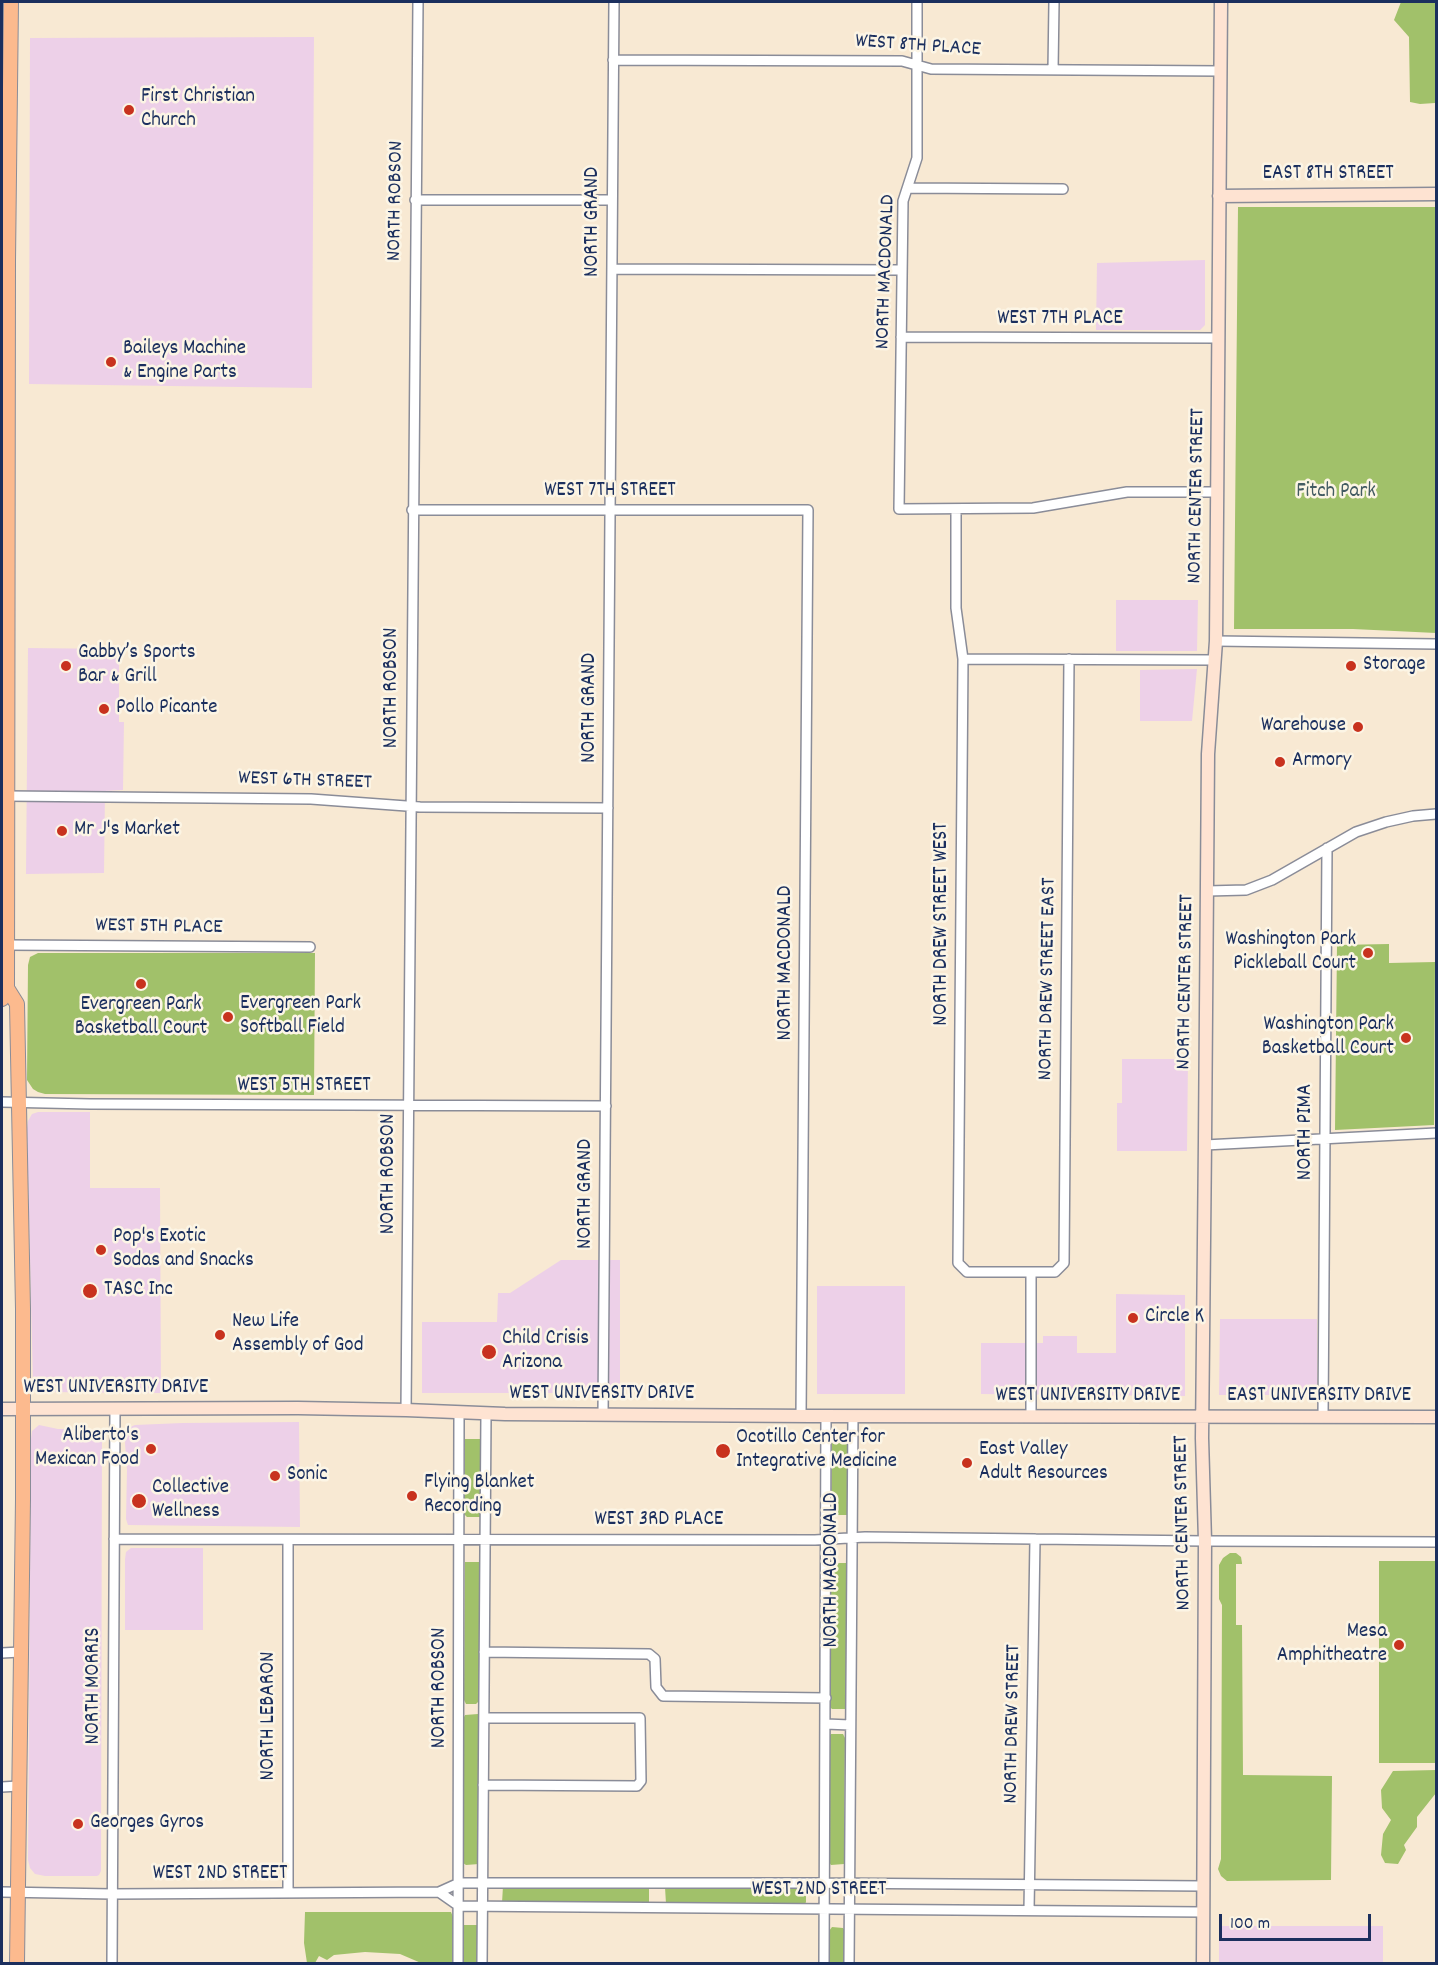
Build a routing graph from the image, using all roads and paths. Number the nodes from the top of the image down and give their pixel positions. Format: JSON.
{"nodes":[{"id":1,"x":11,"y":2,"type":"edge"},
{"id":2,"x":418,"y":2,"type":"edge"},
{"id":3,"x":614,"y":2,"type":"edge"},
{"id":4,"x":918,"y":2,"type":"edge"},
{"id":5,"x":1054,"y":2,"type":"edge"},
{"id":6,"x":1221,"y":2,"type":"edge"},
{"id":7,"x":613,"y":60,"type":"junction"},
{"id":8,"x":917,"y":65,"type":"junction"},
{"id":9,"x":1053,"y":70,"type":"junction"},
{"id":10,"x":1221,"y":71,"type":"junction"},
{"id":11,"x":5,"y":187,"type":"edge"},
{"id":12,"x":908,"y":188,"type":"junction"},
{"id":13,"x":1063,"y":189,"type":"dead end"},
{"id":14,"x":1437,"y":194,"type":"edge"},
{"id":15,"x":1220,"y":196,"type":"junction"},
{"id":16,"x":415,"y":200,"type":"junction"},
{"id":17,"x":612,"y":200,"type":"junction"},
{"id":18,"x":612,"y":269,"type":"junction"},
{"id":19,"x":902,"y":270,"type":"junction"},
{"id":20,"x":902,"y":337,"type":"junction"},
{"id":21,"x":1219,"y":338,"type":"junction"},
{"id":22,"x":1217,"y":492,"type":"junction"},
{"id":23,"x":956,"y":509,"type":"junction"},
{"id":24,"x":412,"y":510,"type":"junction"},
{"id":25,"x":610,"y":510,"type":"junction"},
{"id":26,"x":808,"y":510,"type":"joint"},
{"id":27,"x":1216,"y":641,"type":"junction"},
{"id":28,"x":1437,"y":644,"type":"edge"},
{"id":29,"x":4,"y":655,"type":"edge"},
{"id":30,"x":963,"y":659,"type":"junction"},
{"id":31,"x":1070,"y":659,"type":"junction"},
{"id":32,"x":1215,"y":660,"type":"junction"},
{"id":33,"x":4,"y":796,"type":"edge"},
{"id":34,"x":410,"y":806,"type":"junction"},
{"id":35,"x":608,"y":808,"type":"junction"},
{"id":36,"x":1437,"y":814,"type":"edge"},
{"id":37,"x":1327,"y":848,"type":"junction"},
{"id":38,"x":1207,"y":891,"type":"junction"},
{"id":39,"x":7,"y":945,"type":"junction"},
{"id":40,"x":310,"y":947,"type":"dead end"},
{"id":41,"x":3,"y":991,"type":"edge"},
{"id":42,"x":2,"y":1102,"type":"edge"},
{"id":43,"x":19,"y":1102,"type":"junction"},
{"id":44,"x":408,"y":1105,"type":"junction"},
{"id":45,"x":606,"y":1106,"type":"junction"},
{"id":46,"x":1437,"y":1133,"type":"edge"},
{"id":47,"x":1325,"y":1139,"type":"junction"},
{"id":48,"x":1204,"y":1145,"type":"junction"},
{"id":49,"x":1031,"y":1272,"type":"junction"},
{"id":50,"x":115,"y":1408,"type":"junction"},
{"id":51,"x":2,"y":1409,"type":"edge"},
{"id":52,"x":22,"y":1409,"type":"junction"},
{"id":53,"x":406,"y":1410,"type":"junction"},
{"id":54,"x":459,"y":1412,"type":"junction"},
{"id":55,"x":486,"y":1413,"type":"junction"},
{"id":56,"x":603,"y":1414,"type":"junction"},
{"id":57,"x":801,"y":1416,"type":"junction"},
{"id":58,"x":826,"y":1416,"type":"junction"},
{"id":59,"x":853,"y":1416,"type":"junction"},
{"id":60,"x":1031,"y":1416,"type":"junction"},
{"id":61,"x":1323,"y":1416,"type":"junction"},
{"id":62,"x":1202,"y":1417,"type":"junction"},
{"id":63,"x":1437,"y":1417,"type":"edge"},
{"id":64,"x":460,"y":1538,"type":"junction"},
{"id":65,"x":851,"y":1538,"type":"junction"},
{"id":66,"x":114,"y":1539,"type":"junction"},
{"id":67,"x":485,"y":1539,"type":"junction"},
{"id":68,"x":827,"y":1539,"type":"junction"},
{"id":69,"x":1035,"y":1539,"type":"junction"},
{"id":70,"x":288,"y":1540,"type":"junction"},
{"id":71,"x":1204,"y":1542,"type":"junction"},
{"id":72,"x":1437,"y":1542,"type":"edge"},
{"id":73,"x":20,"y":1652,"type":"junction"},
{"id":74,"x":484,"y":1652,"type":"junction"},
{"id":75,"x":2,"y":1653,"type":"edge"},
{"id":76,"x":826,"y":1698,"type":"junction"},
{"id":77,"x":484,"y":1718,"type":"junction"},
{"id":78,"x":826,"y":1724,"type":"junction"},
{"id":79,"x":850,"y":1725,"type":"junction"},
{"id":80,"x":483,"y":1785,"type":"junction"},
{"id":81,"x":18,"y":1786,"type":"junction"},
{"id":82,"x":2,"y":1787,"type":"edge"},
{"id":83,"x":459,"y":1883,"type":"junction"},
{"id":84,"x":482,"y":1883,"type":"junction"},
{"id":85,"x":825,"y":1883,"type":"junction"},
{"id":86,"x":849,"y":1883,"type":"junction"},
{"id":87,"x":1029,"y":1884,"type":"junction"},
{"id":88,"x":1203,"y":1886,"type":"junction"},
{"id":89,"x":2,"y":1892,"type":"edge"},
{"id":90,"x":438,"y":1892,"type":"junction"},
{"id":91,"x":17,"y":1893,"type":"junction"},
{"id":92,"x":288,"y":1893,"type":"junction"},
{"id":93,"x":112,"y":1894,"type":"junction"},
{"id":94,"x":459,"y":1906,"type":"junction"},
{"id":95,"x":482,"y":1906,"type":"junction"},
{"id":96,"x":824,"y":1910,"type":"junction"},
{"id":97,"x":849,"y":1910,"type":"junction"},
{"id":98,"x":1029,"y":1910,"type":"junction"},
{"id":99,"x":1203,"y":1912,"type":"junction"},
{"id":100,"x":17,"y":1964,"type":"edge"},
{"id":101,"x":112,"y":1964,"type":"edge"},
{"id":102,"x":458,"y":1964,"type":"edge"},
{"id":103,"x":482,"y":1964,"type":"edge"},
{"id":104,"x":824,"y":1964,"type":"edge"},
{"id":105,"x":849,"y":1964,"type":"edge"},
{"id":106,"x":1203,"y":1964,"type":"edge"}],
"edges":[{"from":1,"to":11,"type":"main road"},
{"from":2,"to":16,"type":"street","name":"NORTH ROBSON"},
{"from":3,"to":7,"type":"street","name":"NORTH GRAND"},
{"from":4,"to":8,"type":"street","name":"NORTH MACDONALD"},
{"from":5,"to":9,"type":"street"},
{"from":6,"to":10,"type":"street","name":"NORTH CENTER STREET"},
{"from":7,"to":8,"type":"street","name":"WEST 8TH PLACE"},
{"from":7,"to":17,"type":"street","name":"NORTH GRAND"},
{"from":8,"to":9,"type":"street","name":"WEST 8TH PLACE"},
{"from":8,"to":12,"type":"street","name":"NORTH MACDONALD"},
{"from":9,"to":10,"type":"street","name":"WEST 8TH PLACE"},
{"from":10,"to":15,"type":"street","name":"NORTH CENTER STREET"},
{"from":11,"to":29,"type":"main road"},
{"from":12,"to":13,"type":"street"},
{"from":12,"to":19,"type":"street","name":"NORTH MACDONALD"},
{"from":14,"to":15,"type":"street","name":"EAST 8TH STREET"},
{"from":15,"to":21,"type":"street","name":"NORTH CENTER STREET"},
{"from":16,"to":17,"type":"street"},
{"from":16,"to":24,"type":"street","name":"NORTH ROBSON"},
{"from":17,"to":18,"type":"street","name":"NORTH GRAND"},
{"from":18,"to":19,"type":"street"},
{"from":18,"to":25,"type":"street","name":"NORTH GRAND"},
{"from":19,"to":20,"type":"street","name":"NORTH MACDONALD"},
{"from":20,"to":21,"type":"street","name":"WEST 7TH PLACE"},
{"from":20,"to":23,"type":"street","name":"NORTH MACDONALD"},
{"from":21,"to":22,"type":"street","name":"NORTH CENTER STREET"},
{"from":22,"to":23,"type":"street"},
{"from":22,"to":27,"type":"street","name":"NORTH CENTER STREET"},
{"from":23,"to":30,"type":"street","name":"NORTH DREW STREET WEST"},
{"from":24,"to":25,"type":"street","name":"WEST 7TH STREET"},
{"from":24,"to":34,"type":"street","name":"NORTH ROBSON"},
{"from":25,"to":26,"type":"street","name":"WEST 7TH STREET"},
{"from":25,"to":35,"type":"street","name":"NORTH GRAND"},
{"from":26,"to":57,"type":"street","name":"NORTH MACDONALD"},
{"from":27,"to":28,"type":"street"},
{"from":27,"to":32,"type":"street","name":"NORTH CENTER STREET"},
{"from":29,"to":33,"type":"main road"},
{"from":30,"to":31,"type":"street"},
{"from":30,"to":49,"type":"street","name":"NORTH DREW STREET WEST"},
{"from":31,"to":32,"type":"street"},
{"from":31,"to":49,"type":"street","name":"NORTH DREW STREET EAST"},
{"from":32,"to":38,"type":"street","name":"NORTH CENTER STREET"},
{"from":33,"to":34,"type":"street","name":"WEST 6TH STREET"},
{"from":33,"to":39,"type":"main road"},
{"from":34,"to":35,"type":"street","name":"WEST 6TH STREET"},
{"from":34,"to":44,"type":"street","name":"NORTH ROBSON"},
{"from":35,"to":45,"type":"street","name":"NORTH GRAND"},
{"from":36,"to":37,"type":"street"},
{"from":37,"to":38,"type":"street"},
{"from":37,"to":47,"type":"street","name":"NORTH PIMA"},
{"from":38,"to":48,"type":"street","name":"NORTH CENTER STREET"},
{"from":39,"to":40,"type":"street","name":"WEST 5TH PLACE"},
{"from":39,"to":41,"type":"main road"},
{"from":41,"to":43,"type":"main road"},
{"from":42,"to":43,"type":"street","name":"WEST 5TH STREET"},
{"from":43,"to":44,"type":"street","name":"WEST 5TH STREET"},
{"from":43,"to":52,"type":"main road"},
{"from":44,"to":45,"type":"street","name":"WEST 5TH STREET"},
{"from":44,"to":53,"type":"street","name":"NORTH ROBSON"},
{"from":45,"to":56,"type":"street","name":"NORTH GRAND"},
{"from":46,"to":47,"type":"street"},
{"from":47,"to":48,"type":"street"},
{"from":47,"to":61,"type":"street","name":"NORTH PIMA"},
{"from":48,"to":62,"type":"street","name":"NORTH CENTER STREET"},
{"from":49,"to":60,"type":"street"},
{"from":50,"to":52,"type":"street","name":"WEST UNIVERSITY DRIVE"},
{"from":50,"to":53,"type":"street","name":"WEST UNIVERSITY DRIVE"},
{"from":50,"to":66,"type":"street","name":"NORTH MORRIS"},
{"from":51,"to":52,"type":"street","name":"WEST UNIVERSITY DRIVE"},
{"from":52,"to":73,"type":"main road"},
{"from":53,"to":54,"type":"street","name":"WEST UNIVERSITY DRIVE"},
{"from":54,"to":55,"type":"street","name":"WEST UNIVERSITY DRIVE"},
{"from":54,"to":64,"type":"street","name":"NORTH ROBSON"},
{"from":55,"to":56,"type":"street","name":"WEST UNIVERSITY DRIVE"},
{"from":55,"to":67,"type":"street","name":"NORTH ROBSON"},
{"from":56,"to":57,"type":"street","name":"WEST UNIVERSITY DRIVE"},
{"from":57,"to":58,"type":"street","name":"WEST UNIVERSITY DRIVE"},
{"from":58,"to":59,"type":"street","name":"WEST UNIVERSITY DRIVE"},
{"from":58,"to":68,"type":"street","name":"NORTH MACDONALD"},
{"from":59,"to":60,"type":"street","name":"WEST UNIVERSITY DRIVE"},
{"from":59,"to":65,"type":"street","name":"NORTH MACDONALD"},
{"from":60,"to":62,"type":"street","name":"WEST UNIVERSITY DRIVE"},
{"from":61,"to":62,"type":"street","name":"EAST UNIVERSITY DRIVE"},
{"from":61,"to":63,"type":"street","name":"EAST UNIVERSITY DRIVE"},
{"from":62,"to":71,"type":"street","name":"NORTH CENTER STREET"},
{"from":64,"to":67,"type":"street","name":"WEST 3RD PLACE"},
{"from":64,"to":70,"type":"street","name":"WEST 3RD PLACE"},
{"from":64,"to":83,"type":"street","name":"NORTH ROBSON"},
{"from":65,"to":68,"type":"street","name":"WEST 3RD PLACE"},
{"from":65,"to":69,"type":"street","name":"WEST 3RD PLACE"},
{"from":65,"to":79,"type":"street","name":"NORTH MACDONALD"},
{"from":66,"to":70,"type":"street","name":"WEST 3RD PLACE"},
{"from":66,"to":93,"type":"street","name":"NORTH MORRIS"},
{"from":67,"to":68,"type":"street","name":"WEST 3RD PLACE"},
{"from":67,"to":74,"type":"street","name":"NORTH ROBSON"},
{"from":68,"to":76,"type":"street","name":"NORTH MACDONALD"},
{"from":69,"to":71,"type":"street","name":"WEST 3RD PLACE"},
{"from":69,"to":87,"type":"street","name":"NORTH DREW STREET"},
{"from":70,"to":92,"type":"street","name":"NORTH LEBARON"},
{"from":71,"to":72,"type":"street","name":"WEST 3RD PLACE"},
{"from":71,"to":88,"type":"street","name":"NORTH CENTER STREET"},
{"from":73,"to":75,"type":"street"},
{"from":73,"to":81,"type":"main road"},
{"from":74,"to":76,"type":"street"},
{"from":74,"to":77,"type":"street","name":"NORTH ROBSON"},
{"from":76,"to":78,"type":"street","name":"NORTH MACDONALD"},
{"from":77,"to":80,"type":"street","name":"NORTH ROBSON"},
{"from":77,"to":80,"type":"street"},
{"from":78,"to":79,"type":"street"},
{"from":78,"to":85,"type":"street","name":"NORTH MACDONALD"},
{"from":79,"to":86,"type":"street","name":"NORTH MACDONALD"},
{"from":80,"to":84,"type":"street","name":"NORTH ROBSON"},
{"from":81,"to":82,"type":"street"},
{"from":81,"to":91,"type":"main road"},
{"from":83,"to":84,"type":"street","name":"WEST 2ND STREET"},
{"from":83,"to":90,"type":"street","name":"WEST 2ND STREET"},
{"from":83,"to":94,"type":"street","name":"NORTH ROBSON"},
{"from":84,"to":85,"type":"street","name":"WEST 2ND STREET"},
{"from":84,"to":95,"type":"street","name":"NORTH ROBSON"},
{"from":85,"to":86,"type":"street","name":"WEST 2ND STREET"},
{"from":85,"to":96,"type":"street","name":"NORTH MACDONALD"},
{"from":86,"to":87,"type":"street","name":"WEST 2ND STREET"},
{"from":86,"to":97,"type":"street","name":"NORTH MACDONALD"},
{"from":87,"to":88,"type":"street","name":"WEST 2ND STREET"},
{"from":87,"to":98,"type":"street","name":"NORTH DREW STREET"},
{"from":88,"to":99,"type":"street","name":"NORTH CENTER STREET"},
{"from":89,"to":91,"type":"street","name":"WEST 2ND STREET"},
{"from":90,"to":92,"type":"street","name":"WEST 2ND STREET"},
{"from":90,"to":94,"type":"street"},
{"from":91,"to":93,"type":"street","name":"WEST 2ND STREET"},
{"from":91,"to":100,"type":"main road"},
{"from":92,"to":93,"type":"street","name":"WEST 2ND STREET"},
{"from":93,"to":101,"type":"street","name":"NORTH MORRIS"},
{"from":94,"to":95,"type":"street","name":"WEST 2ND STREET"},
{"from":94,"to":102,"type":"street","name":"NORTH ROBSON"},
{"from":95,"to":96,"type":"street","name":"WEST 2ND STREET"},
{"from":95,"to":103,"type":"street","name":"NORTH ROBSON"},
{"from":96,"to":97,"type":"street","name":"WEST 2ND STREET"},
{"from":96,"to":104,"type":"street","name":"NORTH MACDONALD"},
{"from":97,"to":98,"type":"street","name":"WEST 2ND STREET"},
{"from":97,"to":105,"type":"street","name":"NORTH MACDONALD"},
{"from":98,"to":99,"type":"street","name":"WEST 2ND STREET"},
{"from":99,"to":106,"type":"street","name":"NORTH CENTER STREET"}]}
